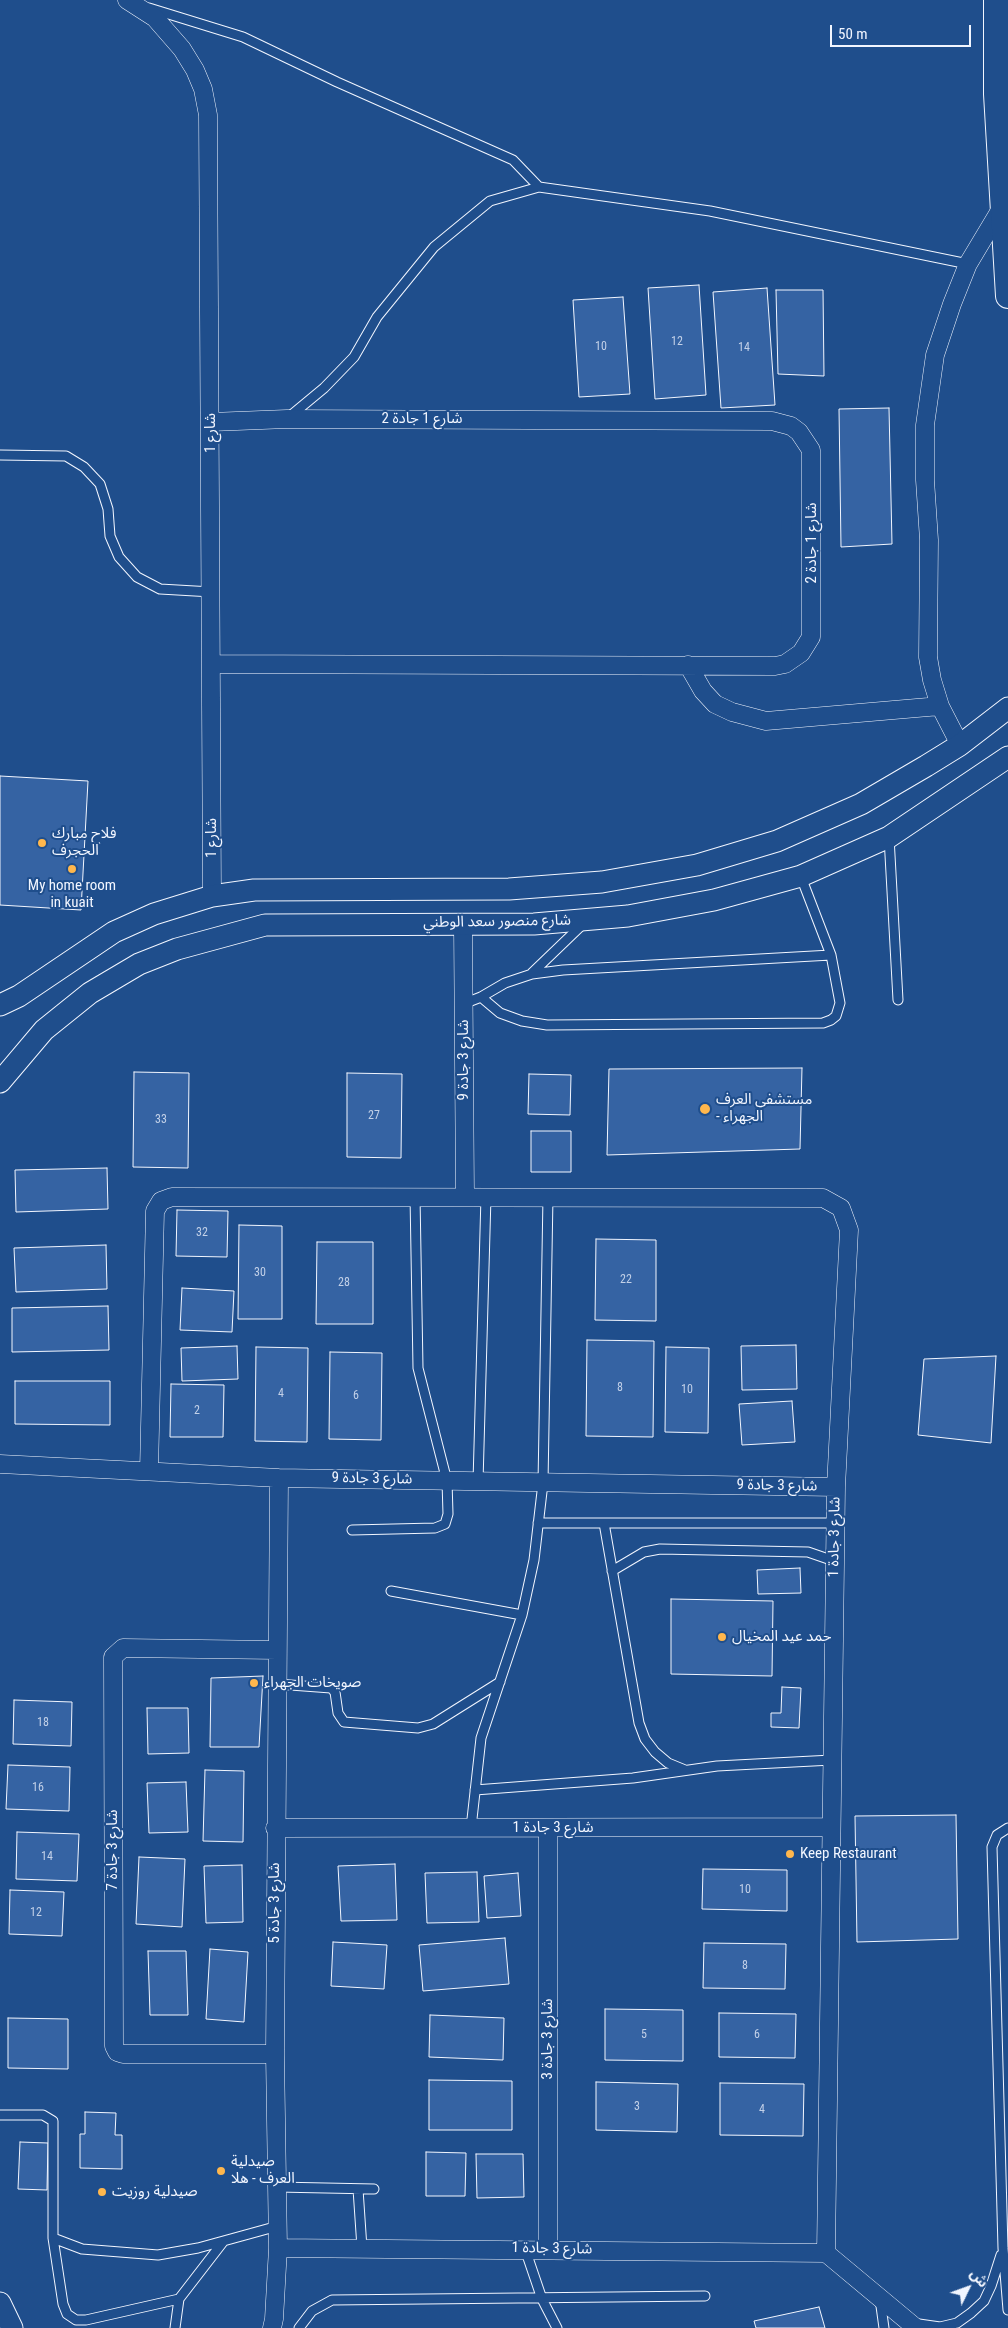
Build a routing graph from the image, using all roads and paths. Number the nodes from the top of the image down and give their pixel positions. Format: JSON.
{"nodes":[{"id":1,"x":996,"y":0,"type":"edge"},
{"id":2,"x":130,"y":1,"type":"edge"},
{"id":3,"x":539,"y":187,"type":"junction"},
{"id":4,"x":1001,"y":209,"type":"junction"},
{"id":5,"x":968,"y":264,"type":"junction"},
{"id":6,"x":1008,"y":296,"type":"edge"},
{"id":7,"x":287,"y":419,"type":"junction"},
{"id":8,"x":211,"y":422,"type":"junction"},
{"id":9,"x":0,"y":455,"type":"edge"},
{"id":10,"x":212,"y":592,"type":"junction"},
{"id":11,"x":212,"y":664,"type":"junction"},
{"id":12,"x":688,"y":665,"type":"junction"},
{"id":13,"x":940,"y":706,"type":"junction"},
{"id":14,"x":1006,"y":712,"type":"edge"},
{"id":15,"x":960,"y":745,"type":"junction"},
{"id":16,"x":1008,"y":757,"type":"edge"},
{"id":17,"x":889,"y":836,"type":"junction"},
{"id":18,"x":801,"y":876,"type":"junction"},
{"id":19,"x":212,"y":896,"type":"junction"},
{"id":20,"x":588,"y":919,"type":"junction"},
{"id":21,"x":463,"y":924,"type":"junction"},
{"id":22,"x":831,"y":955,"type":"junction"},
{"id":23,"x":532,"y":974,"type":"junction"},
{"id":24,"x":482,"y":997,"type":"junction"},
{"id":25,"x":898,"y":1000,"type":"dead end"},
{"id":26,"x":463,"y":1004,"type":"junction"},
{"id":27,"x":0,"y":1005,"type":"edge"},
{"id":28,"x":0,"y":1082,"type":"edge"},
{"id":29,"x":415,"y":1196,"type":"junction"},
{"id":30,"x":465,"y":1196,"type":"junction"},
{"id":31,"x":486,"y":1196,"type":"junction"},
{"id":32,"x":548,"y":1196,"type":"junction"},
{"id":33,"x":0,"y":1464,"type":"edge"},
{"id":34,"x":149,"y":1471,"type":"junction"},
{"id":35,"x":279,"y":1478,"type":"junction"},
{"id":36,"x":447,"y":1481,"type":"junction"},
{"id":37,"x":478,"y":1482,"type":"junction"},
{"id":38,"x":543,"y":1483,"type":"junction"},
{"id":39,"x":836,"y":1487,"type":"junction"},
{"id":40,"x":538,"y":1523,"type":"junction"},
{"id":41,"x":604,"y":1523,"type":"junction"},
{"id":42,"x":835,"y":1523,"type":"junction"},
{"id":43,"x":352,"y":1530,"type":"dead end"},
{"id":44,"x":834,"y":1561,"type":"junction"},
{"id":45,"x":612,"y":1571,"type":"junction"},
{"id":46,"x":391,"y":1591,"type":"dead end"},
{"id":47,"x":522,"y":1615,"type":"junction"},
{"id":48,"x":277,"y":1650,"type":"junction"},
{"id":49,"x":500,"y":1682,"type":"junction"},
{"id":50,"x":276,"y":1684,"type":"junction"},
{"id":51,"x":832,"y":1760,"type":"junction"},
{"id":52,"x":685,"y":1770,"type":"junction"},
{"id":53,"x":475,"y":1790,"type":"junction"},
{"id":54,"x":831,"y":1827,"type":"junction"},
{"id":55,"x":276,"y":1828,"type":"junction"},
{"id":56,"x":470,"y":1828,"type":"junction"},
{"id":57,"x":1008,"y":1828,"type":"edge"},
{"id":58,"x":548,"y":1829,"type":"junction"},
{"id":59,"x":275,"y":2054,"type":"junction"},
{"id":60,"x":0,"y":2115,"type":"edge"},
{"id":61,"x":277,"y":2187,"type":"junction"},
{"id":62,"x":358,"y":2188,"type":"junction"},
{"id":63,"x":374,"y":2188,"type":"dead end"},
{"id":64,"x":278,"y":2226,"type":"junction"},
{"id":65,"x":53,"y":2238,"type":"junction"},
{"id":66,"x":223,"y":2241,"type":"junction"},
{"id":67,"x":278,"y":2248,"type":"junction"},
{"id":68,"x":362,"y":2248,"type":"junction"},
{"id":69,"x":1003,"y":2248,"type":"junction"},
{"id":70,"x":524,"y":2249,"type":"junction"},
{"id":71,"x":548,"y":2249,"type":"junction"},
{"id":72,"x":826,"y":2253,"type":"junction"},
{"id":73,"x":706,"y":2296,"type":"dead end"},
{"id":74,"x":879,"y":2297,"type":"junction"},
{"id":75,"x":179,"y":2299,"type":"junction"},
{"id":76,"x":542,"y":2299,"type":"junction"},
{"id":77,"x":0,"y":2303,"type":"edge"},
{"id":78,"x":1008,"y":2310,"type":"edge"},
{"id":79,"x":913,"y":2325,"type":"edge"},
{"id":80,"x":12,"y":2328,"type":"edge"},
{"id":81,"x":175,"y":2328,"type":"edge"},
{"id":82,"x":272,"y":2328,"type":"edge"},
{"id":83,"x":299,"y":2328,"type":"edge"},
{"id":84,"x":557,"y":2328,"type":"edge"},
{"id":85,"x":884,"y":2328,"type":"edge"}],
"edges":[{"from":1,"to":4,"type":"main road"},
{"from":2,"to":3,"type":"lane"},
{"from":2,"to":8,"type":"street","name":"شارع 1"},
{"from":3,"to":5,"type":"lane"},
{"from":3,"to":7,"type":"lane"},
{"from":4,"to":5,"type":"street"},
{"from":4,"to":6,"type":"main road"},
{"from":5,"to":13,"type":"street"},
{"from":7,"to":8,"type":"street","name":"شارع 1 جادة 2"},
{"from":7,"to":12,"type":"street","name":"شارع 1 جادة 2"},
{"from":8,"to":10,"type":"street","name":"شارع 1"},
{"from":9,"to":10,"type":"lane"},
{"from":10,"to":11,"type":"street","name":"شارع 1"},
{"from":11,"to":12,"type":"street","name":"شارع 1 جادة 2"},
{"from":11,"to":19,"type":"street","name":"شارع 1"},
{"from":12,"to":13,"type":"street"},
{"from":13,"to":15,"type":"street"},
{"from":14,"to":15,"type":"street"},
{"from":15,"to":19,"type":"street"},
{"from":16,"to":17,"type":"street","name":"شارع منصور سعد الوطني"},
{"from":17,"to":18,"type":"street","name":"شارع منصور سعد الوطني"},
{"from":17,"to":25,"type":"lane"},
{"from":18,"to":20,"type":"street","name":"شارع منصور سعد الوطني"},
{"from":18,"to":22,"type":"lane"},
{"from":19,"to":27,"type":"street"},
{"from":20,"to":21,"type":"street","name":"شارع منصور سعد الوطني"},
{"from":20,"to":23,"type":"lane"},
{"from":21,"to":26,"type":"street","name":"شارع 3 جادة 9"},
{"from":21,"to":28,"type":"street","name":"شارع منصور سعد الوطني"},
{"from":22,"to":23,"type":"lane"},
{"from":22,"to":24,"type":"lane"},
{"from":23,"to":24,"type":"lane"},
{"from":24,"to":26,"type":"lane"},
{"from":26,"to":30,"type":"street","name":"شارع 3 جادة 9"},
{"from":29,"to":30,"type":"street","name":"شارع 3 جادة 9"},
{"from":29,"to":34,"type":"street","name":"شارع 3 جادة 9"},
{"from":29,"to":36,"type":"lane"},
{"from":30,"to":31,"type":"street","name":"شارع 3 جادة 9"},
{"from":31,"to":32,"type":"street","name":"شارع 3 جادة 9"},
{"from":31,"to":37,"type":"lane"},
{"from":32,"to":38,"type":"lane"},
{"from":32,"to":39,"type":"street","name":"شارع 3 جادة 9"},
{"from":33,"to":34,"type":"street","name":"شارع 3 جادة 9"},
{"from":34,"to":35,"type":"street","name":"شارع 3 جادة 9"},
{"from":35,"to":36,"type":"street","name":"شارع 3 جادة 9"},
{"from":35,"to":48,"type":"street","name":"شارع 3 جادة 5"},
{"from":36,"to":37,"type":"street","name":"شارع 3 جادة 9"},
{"from":36,"to":43,"type":"lane"},
{"from":37,"to":38,"type":"street","name":"شارع 3 جادة 9"},
{"from":38,"to":39,"type":"street","name":"شارع 3 جادة 9"},
{"from":38,"to":40,"type":"lane"},
{"from":39,"to":42,"type":"street","name":"شارع 3 جادة 1"},
{"from":40,"to":41,"type":"lane"},
{"from":40,"to":47,"type":"lane"},
{"from":41,"to":42,"type":"lane"},
{"from":41,"to":45,"type":"lane"},
{"from":42,"to":44,"type":"street","name":"شارع 3 جادة 1"},
{"from":44,"to":45,"type":"lane"},
{"from":44,"to":51,"type":"street","name":"شارع 3 جادة 1"},
{"from":45,"to":52,"type":"lane"},
{"from":46,"to":47,"type":"lane"},
{"from":47,"to":49,"type":"lane"},
{"from":48,"to":50,"type":"street","name":"شارع 3 جادة 5"},
{"from":48,"to":59,"type":"street","name":"شارع 3 جادة 7"},
{"from":49,"to":50,"type":"lane"},
{"from":49,"to":53,"type":"lane"},
{"from":50,"to":55,"type":"street","name":"شارع 3 جادة 5"},
{"from":51,"to":52,"type":"lane"},
{"from":51,"to":54,"type":"street","name":"شارع 3 جادة 1"},
{"from":52,"to":53,"type":"lane"},
{"from":53,"to":56,"type":"lane"},
{"from":54,"to":58,"type":"street","name":"شارع 3 جادة 1"},
{"from":54,"to":72,"type":"street","name":"شارع 3 جادة 1"},
{"from":55,"to":56,"type":"street","name":"شارع 3 جادة 1"},
{"from":55,"to":59,"type":"street","name":"شارع 3 جادة 5"},
{"from":56,"to":58,"type":"street","name":"شارع 3 جادة 1"},
{"from":57,"to":69,"type":"lane"},
{"from":58,"to":71,"type":"street","name":"شارع 3 جادة 3"},
{"from":59,"to":61,"type":"street","name":"شارع 3 جادة 5"},
{"from":60,"to":65,"type":"lane"},
{"from":61,"to":62,"type":"lane"},
{"from":61,"to":64,"type":"street","name":"شارع 3 جادة 5"},
{"from":62,"to":63,"type":"lane"},
{"from":62,"to":68,"type":"lane"},
{"from":64,"to":66,"type":"lane"},
{"from":64,"to":67,"type":"street","name":"شارع 3 جادة 5"},
{"from":65,"to":66,"type":"lane"},
{"from":65,"to":75,"type":"lane"},
{"from":66,"to":75,"type":"lane"},
{"from":67,"to":68,"type":"street","name":"شارع 3 جادة 1"},
{"from":67,"to":82,"type":"street","name":"شارع 3 جادة 5"},
{"from":68,"to":70,"type":"street","name":"شارع 3 جادة 1"},
{"from":69,"to":78,"type":"lane"},
{"from":69,"to":79,"type":"lane"},
{"from":70,"to":71,"type":"street","name":"شارع 3 جادة 1"},
{"from":70,"to":76,"type":"lane"},
{"from":71,"to":72,"type":"street","name":"شارع 3 جادة 1"},
{"from":72,"to":74,"type":"street"},
{"from":73,"to":76,"type":"lane"},
{"from":74,"to":79,"type":"street"},
{"from":74,"to":85,"type":"lane"},
{"from":75,"to":81,"type":"lane"},
{"from":76,"to":83,"type":"lane"},
{"from":76,"to":84,"type":"lane"},
{"from":77,"to":80,"type":"street"}]}
